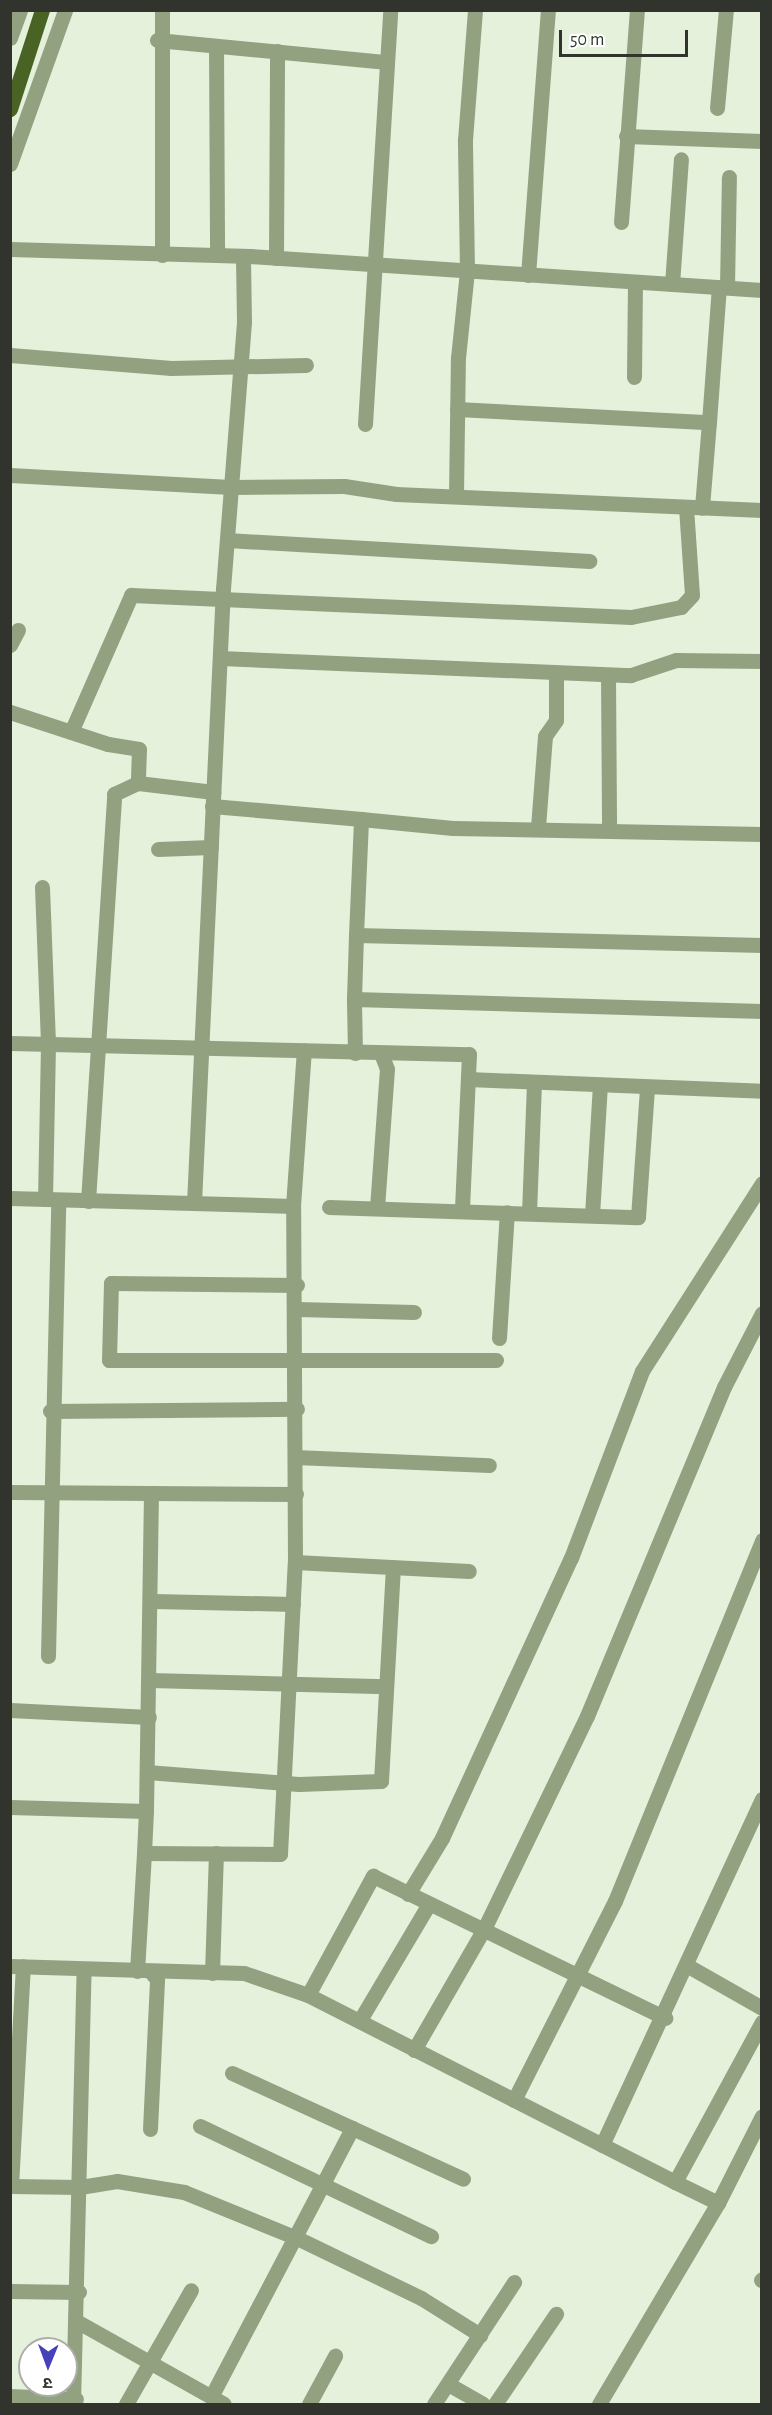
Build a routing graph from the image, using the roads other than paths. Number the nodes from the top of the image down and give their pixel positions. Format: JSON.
{"nodes":[{"id":1,"x":20,"y":10,"type":"edge"},
{"id":2,"x":42,"y":10,"type":"edge"},
{"id":3,"x":65,"y":10,"type":"edge"},
{"id":4,"x":162,"y":10,"type":"edge"},
{"id":5,"x":390,"y":10,"type":"edge"},
{"id":6,"x":475,"y":10,"type":"edge"},
{"id":7,"x":548,"y":10,"type":"edge"},
{"id":8,"x":637,"y":10,"type":"edge"},
{"id":9,"x":726,"y":10,"type":"edge"},
{"id":10,"x":10,"y":38,"type":"edge"},
{"id":11,"x":160,"y":40,"type":"junction"},
{"id":12,"x":216,"y":46,"type":"junction"},
{"id":13,"x":277,"y":51,"type":"junction"},
{"id":14,"x":387,"y":62,"type":"junction"},
{"id":15,"x":12,"y":106,"type":"edge"},
{"id":16,"x":717,"y":108,"type":"dead end"},
{"id":17,"x":626,"y":136,"type":"junction"},
{"id":18,"x":762,"y":141,"type":"edge"},
{"id":19,"x":681,"y":159,"type":"dead end"},
{"id":20,"x":10,"y":164,"type":"edge"},
{"id":21,"x":729,"y":177,"type":"dead end"},
{"id":22,"x":621,"y":222,"type":"dead end"},
{"id":23,"x":10,"y":249,"type":"edge"},
{"id":24,"x":162,"y":255,"type":"junction"},
{"id":25,"x":217,"y":255,"type":"junction"},
{"id":26,"x":243,"y":255,"type":"junction"},
{"id":27,"x":276,"y":258,"type":"junction"},
{"id":28,"x":374,"y":265,"type":"junction"},
{"id":29,"x":467,"y":271,"type":"junction"},
{"id":30,"x":528,"y":274,"type":"junction"},
{"id":31,"x":634,"y":282,"type":"junction"},
{"id":32,"x":672,"y":284,"type":"junction"},
{"id":33,"x":723,"y":287,"type":"junction"},
{"id":34,"x":762,"y":290,"type":"edge"},
{"id":35,"x":10,"y":355,"type":"edge"},
{"id":36,"x":306,"y":365,"type":"dead end"},
{"id":37,"x":241,"y":370,"type":"junction"},
{"id":38,"x":634,"y":377,"type":"dead end"},
{"id":39,"x":457,"y":409,"type":"junction"},
{"id":40,"x":709,"y":422,"type":"junction"},
{"id":41,"x":364,"y":424,"type":"dead end"},
{"id":42,"x":10,"y":475,"type":"edge"},
{"id":43,"x":231,"y":487,"type":"junction"},
{"id":44,"x":456,"y":496,"type":"junction"},
{"id":45,"x":686,"y":507,"type":"junction"},
{"id":46,"x":702,"y":508,"type":"junction"},
{"id":47,"x":762,"y":510,"type":"edge"},
{"id":48,"x":227,"y":540,"type":"junction"},
{"id":49,"x":590,"y":561,"type":"dead end"},
{"id":50,"x":223,"y":597,"type":"junction"},
{"id":51,"x":18,"y":630,"type":"dead end"},
{"id":52,"x":10,"y":645,"type":"edge"},
{"id":53,"x":220,"y":658,"type":"junction"},
{"id":54,"x":762,"y":662,"type":"edge"},
{"id":55,"x":556,"y":673,"type":"junction"},
{"id":56,"x":609,"y":675,"type":"junction"},
{"id":57,"x":10,"y":712,"type":"edge"},
{"id":58,"x":71,"y":732,"type":"junction"},
{"id":59,"x":138,"y":783,"type":"junction"},
{"id":60,"x":212,"y":799,"type":"junction"},
{"id":61,"x":362,"y":819,"type":"junction"},
{"id":62,"x":538,"y":827,"type":"junction"},
{"id":63,"x":609,"y":831,"type":"junction"},
{"id":64,"x":762,"y":834,"type":"edge"},
{"id":65,"x":211,"y":848,"type":"junction"},
{"id":66,"x":158,"y":849,"type":"dead end"},
{"id":67,"x":42,"y":887,"type":"dead end"},
{"id":68,"x":356,"y":935,"type":"junction"},
{"id":69,"x":762,"y":945,"type":"edge"},
{"id":70,"x":354,"y":999,"type":"junction"},
{"id":71,"x":762,"y":1011,"type":"edge"},
{"id":72,"x":10,"y":1043,"type":"edge"},
{"id":73,"x":101,"y":1043,"type":"junction"},
{"id":74,"x":48,"y":1044,"type":"junction"},
{"id":75,"x":201,"y":1045,"type":"junction"},
{"id":76,"x":304,"y":1050,"type":"junction"},
{"id":77,"x":355,"y":1053,"type":"junction"},
{"id":78,"x":381,"y":1053,"type":"junction"},
{"id":79,"x":468,"y":1079,"type":"junction"},
{"id":80,"x":534,"y":1083,"type":"junction"},
{"id":81,"x":600,"y":1086,"type":"junction"},
{"id":82,"x":646,"y":1088,"type":"junction"},
{"id":83,"x":762,"y":1090,"type":"edge"},
{"id":84,"x":762,"y":1183,"type":"edge"},
{"id":85,"x":10,"y":1198,"type":"edge"},
{"id":86,"x":52,"y":1200,"type":"junction"},
{"id":87,"x":88,"y":1201,"type":"junction"},
{"id":88,"x":194,"y":1203,"type":"junction"},
{"id":89,"x":293,"y":1206,"type":"junction"},
{"id":90,"x":329,"y":1207,"type":"dead end"},
{"id":91,"x":377,"y":1208,"type":"junction"},
{"id":92,"x":462,"y":1210,"type":"junction"},
{"id":93,"x":507,"y":1212,"type":"junction"},
{"id":94,"x":529,"y":1213,"type":"junction"},
{"id":95,"x":592,"y":1215,"type":"junction"},
{"id":96,"x":297,"y":1285,"type":"junction"},
{"id":97,"x":297,"y":1309,"type":"junction"},
{"id":98,"x":414,"y":1312,"type":"dead end"},
{"id":99,"x":762,"y":1313,"type":"edge"},
{"id":100,"x":499,"y":1338,"type":"dead end"},
{"id":101,"x":496,"y":1360,"type":"dead end"},
{"id":102,"x":298,"y":1362,"type":"junction"},
{"id":103,"x":297,"y":1409,"type":"junction"},
{"id":104,"x":50,"y":1411,"type":"junction"},
{"id":105,"x":295,"y":1457,"type":"junction"},
{"id":106,"x":489,"y":1465,"type":"dead end"},
{"id":107,"x":10,"y":1492,"type":"edge"},
{"id":108,"x":48,"y":1492,"type":"junction"},
{"id":109,"x":152,"y":1493,"type":"junction"},
{"id":110,"x":296,"y":1494,"type":"junction"},
{"id":111,"x":762,"y":1540,"type":"edge"},
{"id":112,"x":295,"y":1562,"type":"junction"},
{"id":113,"x":393,"y":1567,"type":"junction"},
{"id":114,"x":469,"y":1571,"type":"dead end"},
{"id":115,"x":153,"y":1601,"type":"junction"},
{"id":116,"x":293,"y":1604,"type":"junction"},
{"id":117,"x":48,"y":1656,"type":"dead end"},
{"id":118,"x":150,"y":1680,"type":"junction"},
{"id":119,"x":289,"y":1685,"type":"junction"},
{"id":120,"x":385,"y":1686,"type":"junction"},
{"id":121,"x":10,"y":1710,"type":"edge"},
{"id":122,"x":149,"y":1717,"type":"junction"},
{"id":123,"x":147,"y":1772,"type":"junction"},
{"id":124,"x":284,"y":1781,"type":"junction"},
{"id":125,"x":762,"y":1799,"type":"edge"},
{"id":126,"x":10,"y":1807,"type":"edge"},
{"id":127,"x":146,"y":1811,"type":"junction"},
{"id":128,"x":144,"y":1853,"type":"junction"},
{"id":129,"x":216,"y":1853,"type":"junction"},
{"id":130,"x":408,"y":1894,"type":"junction"},
{"id":131,"x":429,"y":1904,"type":"junction"},
{"id":132,"x":485,"y":1927,"type":"junction"},
{"id":133,"x":17,"y":1966,"type":"edge"},
{"id":134,"x":688,"y":1966,"type":"junction"},
{"id":135,"x":84,"y":1969,"type":"junction"},
{"id":136,"x":144,"y":1971,"type":"junction"},
{"id":137,"x":212,"y":1973,"type":"junction"},
{"id":138,"x":578,"y":1975,"type":"junction"},
{"id":139,"x":308,"y":1995,"type":"junction"},
{"id":140,"x":762,"y":2008,"type":"edge"},
{"id":141,"x":665,"y":2018,"type":"junction"},
{"id":142,"x":360,"y":2020,"type":"junction"},
{"id":143,"x":762,"y":2022,"type":"edge"},
{"id":144,"x":414,"y":2050,"type":"junction"},
{"id":145,"x":232,"y":2073,"type":"dead end"},
{"id":146,"x":514,"y":2100,"type":"junction"},
{"id":147,"x":762,"y":2116,"type":"edge"},
{"id":148,"x":200,"y":2126,"type":"dead end"},
{"id":149,"x":351,"y":2128,"type":"junction"},
{"id":150,"x":150,"y":2129,"type":"dead end"},
{"id":151,"x":602,"y":2145,"type":"junction"},
{"id":152,"x":463,"y":2180,"type":"dead end"},
{"id":153,"x":675,"y":2182,"type":"junction"},
{"id":154,"x":324,"y":2185,"type":"junction"},
{"id":155,"x":11,"y":2186,"type":"edge"},
{"id":156,"x":80,"y":2187,"type":"junction"},
{"id":157,"x":718,"y":2203,"type":"junction"},
{"id":158,"x":431,"y":2236,"type":"dead end"},
{"id":159,"x":298,"y":2239,"type":"junction"},
{"id":160,"x":514,"y":2282,"type":"dead end"},
{"id":161,"x":191,"y":2290,"type":"dead end"},
{"id":162,"x":10,"y":2291,"type":"edge"},
{"id":163,"x":79,"y":2292,"type":"junction"},
{"id":164,"x":556,"y":2314,"type":"dead end"},
{"id":165,"x":78,"y":2322,"type":"junction"},
{"id":166,"x":480,"y":2335,"type":"junction"},
{"id":167,"x":335,"y":2356,"type":"dead end"},
{"id":168,"x":152,"y":2364,"type":"junction"},
{"id":169,"x":448,"y":2384,"type":"junction"},
{"id":170,"x":10,"y":2396,"type":"edge"},
{"id":171,"x":218,"y":2401,"type":"edge"},
{"id":172,"x":75,"y":2402,"type":"edge"},
{"id":173,"x":126,"y":2404,"type":"edge"},
{"id":174,"x":309,"y":2404,"type":"edge"},
{"id":175,"x":434,"y":2404,"type":"edge"},
{"id":176,"x":483,"y":2404,"type":"edge"},
{"id":177,"x":495,"y":2404,"type":"edge"},
{"id":178,"x":599,"y":2404,"type":"edge"}],
"edges":[{"from":1,"to":10,"type":"street"},
{"from":2,"to":15,"type":"main road"},
{"from":3,"to":20,"type":"street"},
{"from":4,"to":11,"type":"street"},
{"from":5,"to":14,"type":"street"},
{"from":6,"to":29,"type":"street"},
{"from":7,"to":30,"type":"street"},
{"from":8,"to":17,"type":"street"},
{"from":9,"to":16,"type":"street"},
{"from":11,"to":12,"type":"street"},
{"from":11,"to":24,"type":"street"},
{"from":12,"to":13,"type":"street"},
{"from":12,"to":25,"type":"street"},
{"from":13,"to":14,"type":"street"},
{"from":13,"to":27,"type":"street"},
{"from":14,"to":28,"type":"street"},
{"from":17,"to":18,"type":"street"},
{"from":17,"to":22,"type":"street"},
{"from":19,"to":32,"type":"street"},
{"from":21,"to":33,"type":"street"},
{"from":23,"to":24,"type":"street"},
{"from":24,"to":25,"type":"street"},
{"from":25,"to":26,"type":"street"},
{"from":26,"to":27,"type":"street"},
{"from":26,"to":37,"type":"street"},
{"from":27,"to":28,"type":"street"},
{"from":28,"to":29,"type":"street"},
{"from":28,"to":41,"type":"street"},
{"from":29,"to":30,"type":"street"},
{"from":29,"to":39,"type":"street"},
{"from":30,"to":31,"type":"street"},
{"from":31,"to":32,"type":"street"},
{"from":31,"to":38,"type":"street"},
{"from":32,"to":33,"type":"street"},
{"from":33,"to":34,"type":"street"},
{"from":33,"to":40,"type":"street"},
{"from":35,"to":37,"type":"street"},
{"from":36,"to":37,"type":"street"},
{"from":37,"to":43,"type":"street"},
{"from":39,"to":40,"type":"street"},
{"from":39,"to":44,"type":"street"},
{"from":40,"to":46,"type":"street"},
{"from":42,"to":43,"type":"street"},
{"from":43,"to":44,"type":"street"},
{"from":43,"to":48,"type":"street"},
{"from":44,"to":45,"type":"street"},
{"from":45,"to":46,"type":"street"},
{"from":45,"to":50,"type":"street"},
{"from":46,"to":47,"type":"street"},
{"from":48,"to":49,"type":"street"},
{"from":48,"to":50,"type":"street"},
{"from":50,"to":53,"type":"street"},
{"from":50,"to":58,"type":"street"},
{"from":51,"to":52,"type":"street"},
{"from":53,"to":55,"type":"street"},
{"from":53,"to":60,"type":"street"},
{"from":54,"to":56,"type":"street"},
{"from":55,"to":56,"type":"street"},
{"from":55,"to":62,"type":"street"},
{"from":56,"to":63,"type":"street"},
{"from":57,"to":58,"type":"street"},
{"from":58,"to":59,"type":"street"},
{"from":59,"to":60,"type":"street"},
{"from":59,"to":73,"type":"street"},
{"from":60,"to":61,"type":"street"},
{"from":60,"to":65,"type":"street"},
{"from":61,"to":62,"type":"street"},
{"from":61,"to":68,"type":"street"},
{"from":62,"to":63,"type":"street"},
{"from":63,"to":64,"type":"street"},
{"from":65,"to":66,"type":"street"},
{"from":65,"to":75,"type":"street"},
{"from":67,"to":74,"type":"street"},
{"from":68,"to":69,"type":"street"},
{"from":68,"to":70,"type":"street"},
{"from":70,"to":71,"type":"street"},
{"from":70,"to":77,"type":"street"},
{"from":72,"to":74,"type":"street"},
{"from":73,"to":74,"type":"street"},
{"from":73,"to":75,"type":"street"},
{"from":73,"to":87,"type":"street"},
{"from":74,"to":86,"type":"street"},
{"from":75,"to":76,"type":"street"},
{"from":75,"to":88,"type":"street"},
{"from":76,"to":77,"type":"street"},
{"from":76,"to":89,"type":"street"},
{"from":77,"to":78,"type":"street"},
{"from":78,"to":79,"type":"street"},
{"from":78,"to":91,"type":"street"},
{"from":79,"to":80,"type":"street"},
{"from":79,"to":92,"type":"street"},
{"from":80,"to":81,"type":"street"},
{"from":80,"to":94,"type":"street"},
{"from":81,"to":82,"type":"street"},
{"from":81,"to":95,"type":"street"},
{"from":82,"to":83,"type":"street"},
{"from":82,"to":95,"type":"street"},
{"from":84,"to":130,"type":"street"},
{"from":85,"to":86,"type":"street"},
{"from":86,"to":87,"type":"street"},
{"from":86,"to":104,"type":"street"},
{"from":87,"to":88,"type":"street"},
{"from":88,"to":89,"type":"street"},
{"from":89,"to":96,"type":"street"},
{"from":90,"to":91,"type":"street"},
{"from":91,"to":92,"type":"street"},
{"from":92,"to":93,"type":"street"},
{"from":93,"to":94,"type":"street"},
{"from":93,"to":100,"type":"street"},
{"from":94,"to":95,"type":"street"},
{"from":96,"to":97,"type":"street"},
{"from":96,"to":102,"type":"street"},
{"from":97,"to":98,"type":"street"},
{"from":97,"to":102,"type":"street"},
{"from":99,"to":132,"type":"street"},
{"from":101,"to":102,"type":"street"},
{"from":102,"to":103,"type":"street"},
{"from":103,"to":104,"type":"street"},
{"from":103,"to":105,"type":"street"},
{"from":104,"to":108,"type":"street"},
{"from":105,"to":106,"type":"street"},
{"from":105,"to":110,"type":"street"},
{"from":107,"to":108,"type":"street"},
{"from":108,"to":109,"type":"street"},
{"from":108,"to":117,"type":"street"},
{"from":109,"to":110,"type":"street"},
{"from":109,"to":115,"type":"street"},
{"from":110,"to":112,"type":"street"},
{"from":111,"to":138,"type":"street"},
{"from":112,"to":113,"type":"street"},
{"from":112,"to":116,"type":"street"},
{"from":113,"to":114,"type":"street"},
{"from":113,"to":120,"type":"street"},
{"from":115,"to":116,"type":"street"},
{"from":115,"to":118,"type":"street"},
{"from":116,"to":119,"type":"street"},
{"from":118,"to":119,"type":"street"},
{"from":118,"to":122,"type":"street"},
{"from":119,"to":120,"type":"street"},
{"from":119,"to":124,"type":"street"},
{"from":120,"to":124,"type":"street"},
{"from":121,"to":122,"type":"street"},
{"from":122,"to":123,"type":"street"},
{"from":123,"to":124,"type":"street"},
{"from":123,"to":127,"type":"street"},
{"from":124,"to":129,"type":"street"},
{"from":125,"to":134,"type":"street"},
{"from":126,"to":127,"type":"street"},
{"from":127,"to":128,"type":"street"},
{"from":128,"to":129,"type":"street"},
{"from":128,"to":136,"type":"street"},
{"from":129,"to":137,"type":"street"},
{"from":130,"to":131,"type":"street"},
{"from":130,"to":139,"type":"street"},
{"from":131,"to":132,"type":"street"},
{"from":131,"to":142,"type":"street"},
{"from":132,"to":138,"type":"street"},
{"from":132,"to":144,"type":"street"},
{"from":133,"to":135,"type":"street"},
{"from":133,"to":155,"type":"street"},
{"from":134,"to":140,"type":"street"},
{"from":134,"to":141,"type":"street"},
{"from":135,"to":136,"type":"street"},
{"from":135,"to":156,"type":"street"},
{"from":136,"to":137,"type":"street"},
{"from":136,"to":150,"type":"street"},
{"from":137,"to":139,"type":"street"},
{"from":138,"to":141,"type":"street"},
{"from":138,"to":146,"type":"street"},
{"from":139,"to":142,"type":"street"},
{"from":141,"to":151,"type":"street"},
{"from":142,"to":144,"type":"street"},
{"from":143,"to":153,"type":"street"},
{"from":144,"to":146,"type":"street"},
{"from":145,"to":149,"type":"street"},
{"from":146,"to":151,"type":"street"},
{"from":147,"to":157,"type":"street"},
{"from":148,"to":154,"type":"street"},
{"from":149,"to":152,"type":"street"},
{"from":149,"to":154,"type":"street"},
{"from":151,"to":153,"type":"street"},
{"from":153,"to":157,"type":"street"},
{"from":154,"to":158,"type":"street"},
{"from":154,"to":159,"type":"street"},
{"from":155,"to":156,"type":"street"},
{"from":156,"to":159,"type":"street"},
{"from":156,"to":163,"type":"street"},
{"from":157,"to":178,"type":"street"},
{"from":159,"to":166,"type":"street"},
{"from":159,"to":171,"type":"street"},
{"from":160,"to":166,"type":"street"},
{"from":161,"to":168,"type":"street"},
{"from":162,"to":163,"type":"street"},
{"from":163,"to":165,"type":"street"},
{"from":164,"to":177,"type":"street"},
{"from":165,"to":168,"type":"street"},
{"from":165,"to":172,"type":"street"},
{"from":166,"to":169,"type":"street"},
{"from":167,"to":174,"type":"street"},
{"from":168,"to":171,"type":"street"},
{"from":168,"to":173,"type":"street"},
{"from":169,"to":175,"type":"street"},
{"from":169,"to":176,"type":"street"},
{"from":170,"to":172,"type":"street"}]}
